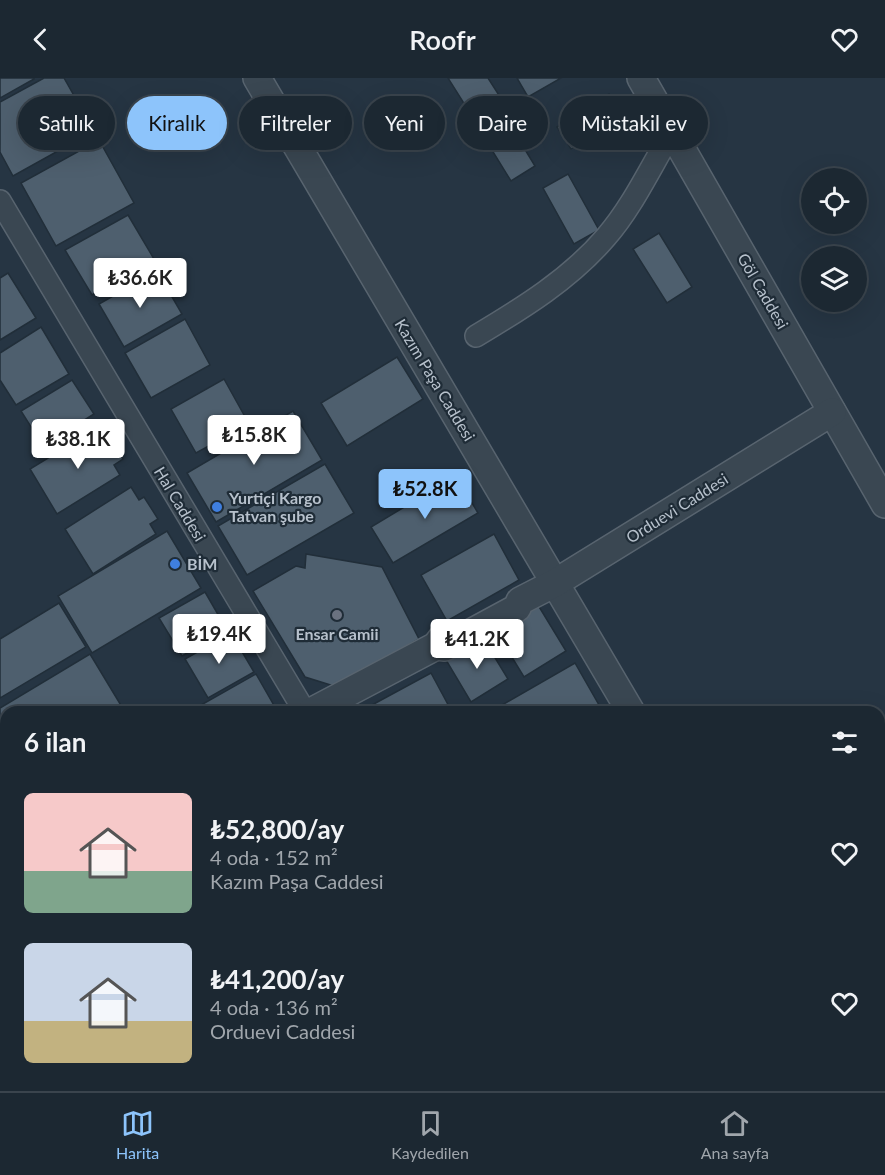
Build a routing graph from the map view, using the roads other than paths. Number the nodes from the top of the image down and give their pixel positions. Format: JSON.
{"nodes":[{"id":1,"x":257,"y":78,"type":"edge"},
{"id":2,"x":641,"y":78,"type":"edge"},
{"id":3,"x":651,"y":96,"type":"edge"},
{"id":4,"x":661,"y":150,"type":"edge"},
{"id":5,"x":682,"y":150,"type":"edge"},
{"id":6,"x":0,"y":201,"type":"edge"},
{"id":7,"x":476,"y":336,"type":"dead end"},
{"id":8,"x":832,"y":412,"type":"junction"},
{"id":9,"x":885,"y":504,"type":"edge"},
{"id":10,"x":555,"y":583,"type":"junction"},
{"id":11,"x":301,"y":706,"type":"edge"},
{"id":12,"x":322,"y":706,"type":"edge"},
{"id":13,"x":627,"y":706,"type":"edge"}],
"edges":[{"from":1,"to":10,"type":"street","name":"Kazım Paşa Caddesi"},
{"from":2,"to":3,"type":"street","name":"Göl Caddesi"},
{"from":4,"to":7,"type":"street"},
{"from":5,"to":8,"type":"street","name":"Göl Caddesi"},
{"from":6,"to":11,"type":"street","name":"Hal Caddesi"},
{"from":8,"to":9,"type":"street","name":"Göl Caddesi"},
{"from":8,"to":10,"type":"street","name":"Orduevi Caddesi"},
{"from":10,"to":12,"type":"street","name":"Orduevi Caddesi"},
{"from":10,"to":13,"type":"street","name":"Kazım Paşa Caddesi"}]}
